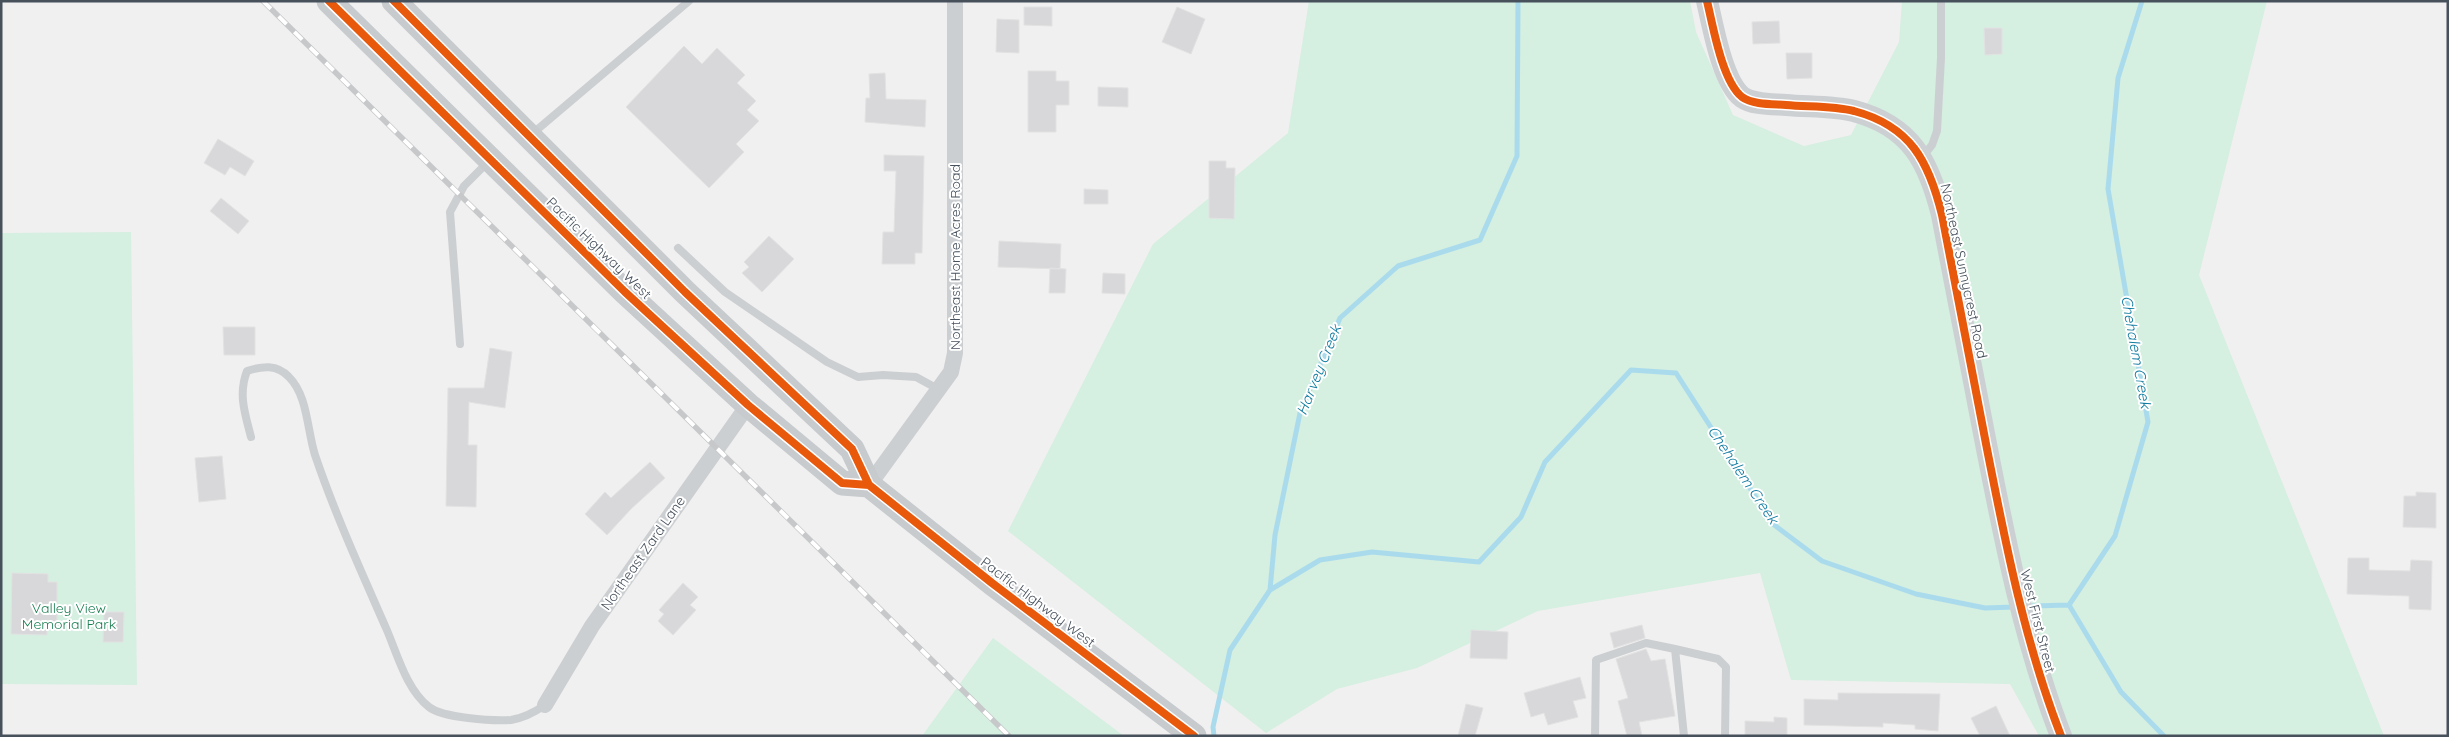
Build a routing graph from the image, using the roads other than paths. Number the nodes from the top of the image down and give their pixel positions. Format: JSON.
{"nodes":[{"id":1,"x":329,"y":1,"type":"edge"},
{"id":2,"x":394,"y":1,"type":"edge"},
{"id":3,"x":689,"y":1,"type":"edge"},
{"id":4,"x":955,"y":1,"type":"edge"},
{"id":5,"x":1707,"y":1,"type":"edge"},
{"id":6,"x":1941,"y":1,"type":"edge"},
{"id":7,"x":530,"y":135,"type":"junction"},
{"id":8,"x":1921,"y":158,"type":"junction"},
{"id":9,"x":490,"y":160,"type":"junction"},
{"id":10,"x":678,"y":248,"type":"dead end"},
{"id":11,"x":460,"y":344,"type":"dead end"},
{"id":12,"x":938,"y":389,"type":"junction"},
{"id":13,"x":748,"y":405,"type":"junction"},
{"id":14,"x":251,"y":436,"type":"dead end"},
{"id":15,"x":869,"y":485,"type":"junction"},
{"id":16,"x":1999,"y":510,"type":"joint"},
{"id":17,"x":1675,"y":649,"type":"junction"},
{"id":18,"x":545,"y":705,"type":"joint"},
{"id":19,"x":1194,"y":736,"type":"edge"},
{"id":20,"x":1595,"y":736,"type":"edge"},
{"id":21,"x":1684,"y":736,"type":"edge"},
{"id":22,"x":1725,"y":736,"type":"edge"},
{"id":23,"x":2060,"y":736,"type":"edge"}],
"edges":[{"from":1,"to":9,"type":"main road","name":"Pacific Highway West"},
{"from":2,"to":7,"type":"main road","name":"Pacific Highway West"},
{"from":3,"to":7,"type":"lane"},
{"from":4,"to":12,"type":"street","name":"Northeast Home Acres Road"},
{"from":5,"to":8,"type":"street","name":"Northeast Sunnycrest Road"},
{"from":6,"to":8,"type":"lane"},
{"from":7,"to":15,"type":"main road","name":"Pacific Highway West"},
{"from":8,"to":16,"type":"street","name":"Northeast Sunnycrest Road"},
{"from":9,"to":11,"type":"lane"},
{"from":9,"to":13,"type":"main road","name":"Pacific Highway West"},
{"from":10,"to":12,"type":"lane"},
{"from":12,"to":15,"type":"street","name":"Northeast Home Acres Road"},
{"from":13,"to":15,"type":"main road","name":"Pacific Highway West"},
{"from":13,"to":18,"type":"street","name":"Northeast Zard Lane"},
{"from":14,"to":18,"type":"lane"},
{"from":15,"to":19,"type":"main road","name":"Pacific Highway West"},
{"from":16,"to":23,"type":"street","name":"West First Street"},
{"from":17,"to":20,"type":"lane"},
{"from":17,"to":21,"type":"lane"},
{"from":17,"to":22,"type":"lane"}]}
